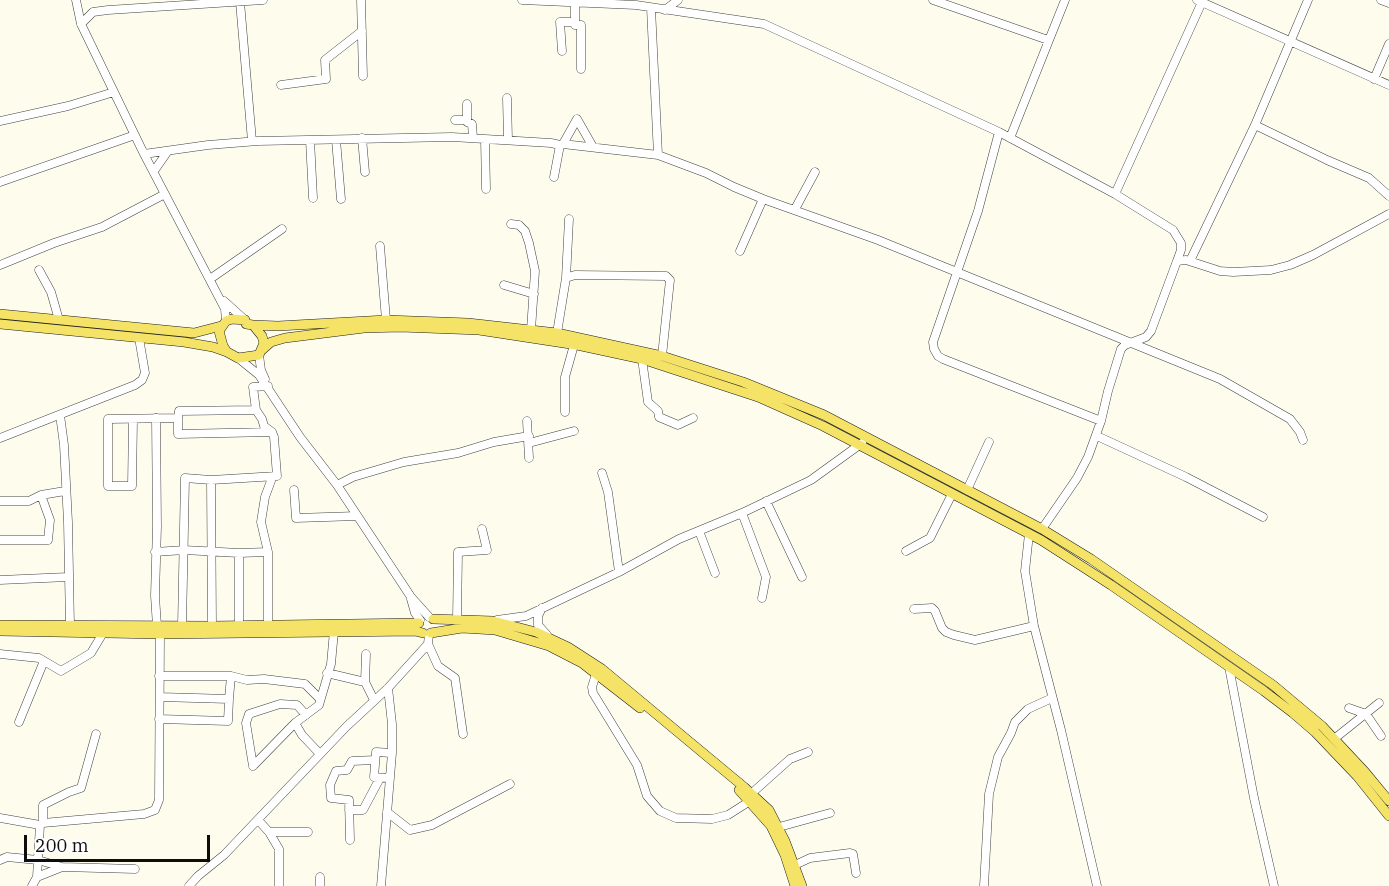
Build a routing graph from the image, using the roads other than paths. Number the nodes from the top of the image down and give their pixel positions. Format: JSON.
{"nodes":[{"id":1,"x":76,"y":0,"type":"edge"},
{"id":2,"x":263,"y":0,"type":"edge"},
{"id":3,"x":361,"y":0,"type":"edge"},
{"id":4,"x":522,"y":0,"type":"edge"},
{"id":5,"x":664,"y":0,"type":"edge"},
{"id":6,"x":678,"y":0,"type":"edge"},
{"id":7,"x":933,"y":0,"type":"edge"},
{"id":8,"x":1065,"y":0,"type":"edge"},
{"id":9,"x":1308,"y":0,"type":"edge"},
{"id":10,"x":1381,"y":0,"type":"edge"},
{"id":11,"x":1199,"y":1,"type":"edge"},
{"id":12,"x":240,"y":2,"type":"junction"},
{"id":13,"x":575,"y":3,"type":"junction"},
{"id":14,"x":636,"y":3,"type":"edge"},
{"id":15,"x":1389,"y":3,"type":"edge"},
{"id":16,"x":651,"y":8,"type":"junction"},
{"id":17,"x":664,"y":10,"type":"junction"},
{"id":18,"x":575,"y":22,"type":"junction"},
{"id":19,"x":81,"y":24,"type":"junction"},
{"id":20,"x":363,"y":30,"type":"junction"},
{"id":21,"x":1048,"y":40,"type":"junction"},
{"id":22,"x":1291,"y":42,"type":"junction"},
{"id":23,"x":1389,"y":44,"type":"edge"},
{"id":24,"x":562,"y":51,"type":"dead end"},
{"id":25,"x":581,"y":69,"type":"dead end"},
{"id":26,"x":363,"y":76,"type":"dead end"},
{"id":27,"x":1374,"y":79,"type":"junction"},
{"id":28,"x":281,"y":84,"type":"dead end"},
{"id":29,"x":1389,"y":85,"type":"edge"},
{"id":30,"x":114,"y":92,"type":"junction"},
{"id":31,"x":507,"y":98,"type":"dead end"},
{"id":32,"x":467,"y":104,"type":"dead end"},
{"id":33,"x":455,"y":120,"type":"dead end"},
{"id":34,"x":467,"y":120,"type":"junction"},
{"id":35,"x":0,"y":121,"type":"edge"},
{"id":36,"x":1255,"y":125,"type":"junction"},
{"id":37,"x":999,"y":132,"type":"junction"},
{"id":38,"x":135,"y":135,"type":"junction"},
{"id":39,"x":362,"y":138,"type":"junction"},
{"id":40,"x":473,"y":138,"type":"junction"},
{"id":41,"x":1010,"y":138,"type":"junction"},
{"id":42,"x":485,"y":139,"type":"junction"},
{"id":43,"x":310,"y":140,"type":"junction"},
{"id":44,"x":336,"y":140,"type":"junction"},
{"id":45,"x":508,"y":140,"type":"junction"},
{"id":46,"x":252,"y":141,"type":"junction"},
{"id":47,"x":561,"y":145,"type":"junction"},
{"id":48,"x":592,"y":147,"type":"junction"},
{"id":49,"x":168,"y":151,"type":"junction"},
{"id":50,"x":144,"y":154,"type":"junction"},
{"id":51,"x":658,"y":155,"type":"junction"},
{"id":52,"x":154,"y":171,"type":"junction"},
{"id":53,"x":365,"y":172,"type":"dead end"},
{"id":54,"x":815,"y":172,"type":"dead end"},
{"id":55,"x":554,"y":177,"type":"dead end"},
{"id":56,"x":0,"y":182,"type":"edge"},
{"id":57,"x":486,"y":189,"type":"dead end"},
{"id":58,"x":165,"y":194,"type":"junction"},
{"id":59,"x":1115,"y":194,"type":"junction"},
{"id":60,"x":1389,"y":196,"type":"edge"},
{"id":61,"x":313,"y":198,"type":"dead end"},
{"id":62,"x":341,"y":199,"type":"dead end"},
{"id":63,"x":763,"y":199,"type":"junction"},
{"id":64,"x":795,"y":209,"type":"junction"},
{"id":65,"x":1389,"y":214,"type":"edge"},
{"id":66,"x":569,"y":219,"type":"dead end"},
{"id":67,"x":511,"y":224,"type":"dead end"},
{"id":68,"x":282,"y":229,"type":"dead end"},
{"id":69,"x":380,"y":246,"type":"dead end"},
{"id":70,"x":740,"y":251,"type":"dead end"},
{"id":71,"x":1177,"y":261,"type":"junction"},
{"id":72,"x":1190,"y":261,"type":"junction"},
{"id":73,"x":0,"y":265,"type":"edge"},
{"id":74,"x":39,"y":270,"type":"dead end"},
{"id":75,"x":958,"y":274,"type":"junction"},
{"id":76,"x":566,"y":278,"type":"junction"},
{"id":77,"x":210,"y":279,"type":"junction"},
{"id":78,"x":504,"y":285,"type":"dead end"},
{"id":79,"x":215,"y":288,"type":"junction"},
{"id":80,"x":534,"y":294,"type":"junction"},
{"id":81,"x":0,"y":314,"type":"edge"},
{"id":82,"x":59,"y":320,"type":"junction"},
{"id":83,"x":386,"y":320,"type":"junction"},
{"id":84,"x":249,"y":322,"type":"junction"},
{"id":85,"x":224,"y":323,"type":"junction"},
{"id":86,"x":0,"y":324,"type":"edge"},
{"id":87,"x":531,"y":330,"type":"junction"},
{"id":88,"x":557,"y":333,"type":"junction"},
{"id":89,"x":139,"y":338,"type":"junction"},
{"id":90,"x":1131,"y":342,"type":"junction"},
{"id":91,"x":574,"y":345,"type":"junction"},
{"id":92,"x":227,"y":352,"type":"junction"},
{"id":93,"x":261,"y":352,"type":"junction"},
{"id":94,"x":662,"y":356,"type":"junction"},
{"id":95,"x":238,"y":358,"type":"junction"},
{"id":96,"x":642,"y":359,"type":"junction"},
{"id":97,"x":267,"y":386,"type":"junction"},
{"id":98,"x":256,"y":410,"type":"junction"},
{"id":99,"x":565,"y":412,"type":"dead end"},
{"id":100,"x":60,"y":415,"type":"junction"},
{"id":101,"x":156,"y":418,"type":"junction"},
{"id":102,"x":178,"y":418,"type":"junction"},
{"id":103,"x":693,"y":418,"type":"dead end"},
{"id":104,"x":133,"y":419,"type":"junction"},
{"id":105,"x":527,"y":421,"type":"dead end"},
{"id":106,"x":1101,"y":421,"type":"junction"},
{"id":107,"x":574,"y":431,"type":"dead end"},
{"id":108,"x":272,"y":432,"type":"junction"},
{"id":109,"x":1097,"y":436,"type":"junction"},
{"id":110,"x":0,"y":438,"type":"edge"},
{"id":111,"x":529,"y":439,"type":"junction"},
{"id":112,"x":1303,"y":440,"type":"dead end"},
{"id":113,"x":864,"y":442,"type":"junction"},
{"id":114,"x":989,"y":442,"type":"dead end"},
{"id":115,"x":529,"y":458,"type":"dead end"},
{"id":116,"x":602,"y":473,"type":"dead end"},
{"id":117,"x":272,"y":478,"type":"junction"},
{"id":118,"x":211,"y":480,"type":"junction"},
{"id":119,"x":337,"y":485,"type":"junction"},
{"id":120,"x":294,"y":490,"type":"dead end"},
{"id":121,"x":967,"y":490,"type":"junction"},
{"id":122,"x":65,"y":491,"type":"junction"},
{"id":123,"x":952,"y":494,"type":"junction"},
{"id":124,"x":41,"y":495,"type":"junction"},
{"id":125,"x":0,"y":501,"type":"edge"},
{"id":126,"x":766,"y":501,"type":"junction"},
{"id":127,"x":742,"y":513,"type":"junction"},
{"id":128,"x":357,"y":516,"type":"junction"},
{"id":129,"x":1263,"y":517,"type":"dead end"},
{"id":130,"x":1042,"y":529,"type":"junction"},
{"id":131,"x":482,"y":530,"type":"dead end"},
{"id":132,"x":699,"y":531,"type":"junction"},
{"id":133,"x":1029,"y":534,"type":"junction"},
{"id":134,"x":0,"y":540,"type":"edge"},
{"id":135,"x":184,"y":550,"type":"junction"},
{"id":136,"x":212,"y":550,"type":"junction"},
{"id":137,"x":906,"y":551,"type":"dead end"},
{"id":138,"x":155,"y":552,"type":"junction"},
{"id":139,"x":268,"y":552,"type":"junction"},
{"id":140,"x":239,"y":553,"type":"junction"},
{"id":141,"x":619,"y":572,"type":"junction"},
{"id":142,"x":715,"y":573,"type":"dead end"},
{"id":143,"x":68,"y":577,"type":"junction"},
{"id":144,"x":802,"y":577,"type":"dead end"},
{"id":145,"x":0,"y":580,"type":"edge"},
{"id":146,"x":762,"y":598,"type":"dead end"},
{"id":147,"x":542,"y":609,"type":"junction"},
{"id":148,"x":914,"y":609,"type":"dead end"},
{"id":149,"x":425,"y":620,"type":"junction"},
{"id":150,"x":457,"y":620,"type":"junction"},
{"id":151,"x":493,"y":621,"type":"junction"},
{"id":152,"x":0,"y":625,"type":"edge"},
{"id":153,"x":70,"y":626,"type":"junction"},
{"id":154,"x":182,"y":626,"type":"junction"},
{"id":155,"x":212,"y":626,"type":"junction"},
{"id":156,"x":239,"y":626,"type":"junction"},
{"id":157,"x":268,"y":626,"type":"junction"},
{"id":158,"x":1034,"y":626,"type":"junction"},
{"id":159,"x":159,"y":630,"type":"junction"},
{"id":160,"x":0,"y":631,"type":"edge"},
{"id":161,"x":334,"y":631,"type":"junction"},
{"id":162,"x":103,"y":633,"type":"junction"},
{"id":163,"x":428,"y":633,"type":"junction"},
{"id":164,"x":548,"y":636,"type":"junction"},
{"id":165,"x":428,"y":644,"type":"junction"},
{"id":166,"x":0,"y":654,"type":"edge"},
{"id":167,"x":366,"y":654,"type":"dead end"},
{"id":168,"x":44,"y":661,"type":"junction"},
{"id":169,"x":1229,"y":667,"type":"junction"},
{"id":170,"x":327,"y":673,"type":"junction"},
{"id":171,"x":596,"y":674,"type":"junction"},
{"id":172,"x":159,"y":676,"type":"junction"},
{"id":173,"x":231,"y":676,"type":"junction"},
{"id":174,"x":365,"y":682,"type":"junction"},
{"id":175,"x":388,"y":688,"type":"junction"},
{"id":176,"x":159,"y":697,"type":"junction"},
{"id":177,"x":1052,"y":698,"type":"junction"},
{"id":178,"x":229,"y":699,"type":"junction"},
{"id":179,"x":320,"y":699,"type":"junction"},
{"id":180,"x":374,"y":700,"type":"junction"},
{"id":181,"x":1379,"y":703,"type":"dead end"},
{"id":182,"x":1349,"y":708,"type":"dead end"},
{"id":183,"x":1366,"y":714,"type":"junction"},
{"id":184,"x":306,"y":715,"type":"junction"},
{"id":185,"x":159,"y":719,"type":"junction"},
{"id":186,"x":19,"y":722,"type":"dead end"},
{"id":187,"x":295,"y":723,"type":"junction"},
{"id":188,"x":96,"y":734,"type":"dead end"},
{"id":189,"x":463,"y":734,"type":"dead end"},
{"id":190,"x":1381,"y":736,"type":"dead end"},
{"id":191,"x":1334,"y":739,"type":"junction"},
{"id":192,"x":808,"y":752,"type":"dead end"},
{"id":193,"x":392,"y":753,"type":"junction"},
{"id":194,"x":320,"y":754,"type":"junction"},
{"id":195,"x":375,"y":760,"type":"junction"},
{"id":196,"x":380,"y":778,"type":"junction"},
{"id":197,"x":390,"y":778,"type":"junction"},
{"id":198,"x":510,"y":784,"type":"dead end"},
{"id":199,"x":751,"y":797,"type":"junction"},
{"id":200,"x":1389,"y":801,"type":"edge"},
{"id":201,"x":349,"y":810,"type":"junction"},
{"id":202,"x":387,"y":813,"type":"junction"},
{"id":203,"x":830,"y":813,"type":"dead end"},
{"id":204,"x":1389,"y":816,"type":"edge"},
{"id":205,"x":0,"y":818,"type":"edge"},
{"id":206,"x":258,"y":820,"type":"junction"},
{"id":207,"x":42,"y":824,"type":"junction"},
{"id":208,"x":779,"y":827,"type":"junction"},
{"id":209,"x":269,"y":832,"type":"junction"},
{"id":210,"x":308,"y":832,"type":"dead end"},
{"id":211,"x":350,"y":840,"type":"dead end"},
{"id":212,"x":0,"y":860,"type":"edge"},
{"id":213,"x":38,"y":860,"type":"junction"},
{"id":214,"x":795,"y":865,"type":"junction"},
{"id":215,"x":62,"y":867,"type":"junction"},
{"id":216,"x":135,"y":869,"type":"dead end"},
{"id":217,"x":856,"y":873,"type":"dead end"},
{"id":218,"x":320,"y":877,"type":"dead end"},
{"id":219,"x":34,"y":884,"type":"edge"},
{"id":220,"x":189,"y":886,"type":"edge"},
{"id":221,"x":279,"y":886,"type":"edge"},
{"id":222,"x":320,"y":886,"type":"edge"},
{"id":223,"x":381,"y":886,"type":"edge"},
{"id":224,"x":795,"y":886,"type":"edge"},
{"id":225,"x":802,"y":886,"type":"edge"},
{"id":226,"x":984,"y":886,"type":"edge"},
{"id":227,"x":1095,"y":886,"type":"edge"},
{"id":228,"x":1275,"y":886,"type":"edge"}],
"edges":[{"from":1,"to":19,"type":"street"},
{"from":2,"to":12,"type":"street"},
{"from":3,"to":20,"type":"street"},
{"from":4,"to":13,"type":"street"},
{"from":5,"to":17,"type":"street"},
{"from":6,"to":17,"type":"street"},
{"from":7,"to":21,"type":"street"},
{"from":8,"to":21,"type":"street"},
{"from":9,"to":22,"type":"street"},
{"from":10,"to":15,"type":"street"},
{"from":11,"to":22,"type":"street"},
{"from":11,"to":59,"type":"street"},
{"from":12,"to":19,"type":"street"},
{"from":12,"to":46,"type":"street"},
{"from":13,"to":14,"type":"street"},
{"from":13,"to":18,"type":"street"},
{"from":14,"to":16,"type":"street"},
{"from":16,"to":17,"type":"street"},
{"from":16,"to":51,"type":"street"},
{"from":17,"to":37,"type":"street"},
{"from":18,"to":24,"type":"street"},
{"from":18,"to":25,"type":"street"},
{"from":19,"to":30,"type":"street"},
{"from":20,"to":26,"type":"street"},
{"from":20,"to":28,"type":"street"},
{"from":21,"to":41,"type":"street"},
{"from":22,"to":27,"type":"street"},
{"from":22,"to":36,"type":"street"},
{"from":23,"to":27,"type":"street"},
{"from":27,"to":29,"type":"street"},
{"from":30,"to":35,"type":"street"},
{"from":30,"to":38,"type":"street"},
{"from":31,"to":45,"type":"street"},
{"from":32,"to":34,"type":"street"},
{"from":33,"to":34,"type":"street"},
{"from":34,"to":40,"type":"street"},
{"from":36,"to":60,"type":"street"},
{"from":36,"to":72,"type":"street"},
{"from":37,"to":41,"type":"street"},
{"from":37,"to":75,"type":"street"},
{"from":38,"to":50,"type":"street"},
{"from":38,"to":56,"type":"street"},
{"from":39,"to":40,"type":"street"},
{"from":39,"to":44,"type":"street"},
{"from":39,"to":53,"type":"street"},
{"from":40,"to":42,"type":"street"},
{"from":41,"to":59,"type":"street"},
{"from":42,"to":45,"type":"street"},
{"from":42,"to":57,"type":"street"},
{"from":43,"to":44,"type":"street"},
{"from":43,"to":46,"type":"street"},
{"from":43,"to":61,"type":"street"},
{"from":44,"to":62,"type":"street"},
{"from":45,"to":47,"type":"street"},
{"from":46,"to":49,"type":"street"},
{"from":47,"to":48,"type":"street"},
{"from":47,"to":48,"type":"street"},
{"from":47,"to":55,"type":"street"},
{"from":48,"to":51,"type":"street"},
{"from":49,"to":50,"type":"street"},
{"from":49,"to":52,"type":"street"},
{"from":50,"to":52,"type":"street"},
{"from":51,"to":63,"type":"street"},
{"from":52,"to":58,"type":"street"},
{"from":54,"to":64,"type":"street"},
{"from":58,"to":73,"type":"street"},
{"from":58,"to":77,"type":"street"},
{"from":59,"to":71,"type":"street"},
{"from":63,"to":64,"type":"street"},
{"from":63,"to":70,"type":"street"},
{"from":64,"to":75,"type":"street"},
{"from":65,"to":72,"type":"street"},
{"from":66,"to":76,"type":"street"},
{"from":67,"to":80,"type":"street"},
{"from":68,"to":77,"type":"street"},
{"from":69,"to":83,"type":"street"},
{"from":71,"to":72,"type":"street"},
{"from":71,"to":90,"type":"street"},
{"from":74,"to":82,"type":"street"},
{"from":75,"to":90,"type":"street"},
{"from":75,"to":106,"type":"street"},
{"from":76,"to":88,"type":"street"},
{"from":76,"to":94,"type":"street"},
{"from":77,"to":79,"type":"street"},
{"from":78,"to":80,"type":"street"},
{"from":79,"to":84,"type":"street"},
{"from":79,"to":85,"type":"street"},
{"from":80,"to":87,"type":"street"},
{"from":81,"to":82,"type":"main road"},
{"from":82,"to":85,"type":"main road"},
{"from":83,"to":84,"type":"main road"},
{"from":83,"to":87,"type":"main road"},
{"from":84,"to":85,"type":"main road"},
{"from":84,"to":93,"type":"main road"},
{"from":85,"to":92,"type":"main road"},
{"from":86,"to":89,"type":"main road"},
{"from":87,"to":88,"type":"main road"},
{"from":88,"to":94,"type":"main road"},
{"from":89,"to":92,"type":"main road"},
{"from":89,"to":100,"type":"street"},
{"from":90,"to":106,"type":"street"},
{"from":90,"to":112,"type":"street"},
{"from":91,"to":93,"type":"main road"},
{"from":91,"to":96,"type":"main road"},
{"from":91,"to":99,"type":"street"},
{"from":92,"to":95,"type":"main road"},
{"from":93,"to":95,"type":"main road"},
{"from":93,"to":97,"type":"street"},
{"from":94,"to":113,"type":"main road"},
{"from":95,"to":97,"type":"street"},
{"from":96,"to":103,"type":"street"},
{"from":96,"to":113,"type":"main road"},
{"from":97,"to":98,"type":"street"},
{"from":97,"to":119,"type":"street"},
{"from":98,"to":102,"type":"street"},
{"from":98,"to":108,"type":"street"},
{"from":100,"to":110,"type":"street"},
{"from":100,"to":122,"type":"street"},
{"from":101,"to":102,"type":"street"},
{"from":101,"to":104,"type":"street"},
{"from":101,"to":138,"type":"street"},
{"from":102,"to":108,"type":"street"},
{"from":104,"to":104,"type":"street"},
{"from":105,"to":111,"type":"street"},
{"from":106,"to":109,"type":"street"},
{"from":107,"to":111,"type":"street"},
{"from":108,"to":117,"type":"street"},
{"from":109,"to":129,"type":"street"},
{"from":109,"to":130,"type":"street"},
{"from":111,"to":115,"type":"street"},
{"from":111,"to":119,"type":"street"},
{"from":113,"to":121,"type":"main road"},
{"from":113,"to":123,"type":"main road"},
{"from":113,"to":126,"type":"street"},
{"from":114,"to":121,"type":"street"},
{"from":116,"to":141,"type":"street"},
{"from":117,"to":118,"type":"street"},
{"from":117,"to":139,"type":"street"},
{"from":118,"to":135,"type":"street"},
{"from":118,"to":136,"type":"street"},
{"from":119,"to":128,"type":"street"},
{"from":120,"to":128,"type":"street"},
{"from":121,"to":130,"type":"main road"},
{"from":122,"to":124,"type":"street"},
{"from":122,"to":143,"type":"street"},
{"from":123,"to":133,"type":"main road"},
{"from":123,"to":137,"type":"street"},
{"from":124,"to":125,"type":"street"},
{"from":124,"to":134,"type":"street"},
{"from":126,"to":127,"type":"street"},
{"from":126,"to":144,"type":"street"},
{"from":127,"to":132,"type":"street"},
{"from":127,"to":146,"type":"street"},
{"from":128,"to":149,"type":"street"},
{"from":130,"to":191,"type":"main road"},
{"from":131,"to":150,"type":"street"},
{"from":132,"to":141,"type":"street"},
{"from":132,"to":142,"type":"street"},
{"from":133,"to":158,"type":"street"},
{"from":133,"to":169,"type":"main road"},
{"from":135,"to":136,"type":"street"},
{"from":135,"to":138,"type":"street"},
{"from":135,"to":154,"type":"street"},
{"from":136,"to":140,"type":"street"},
{"from":136,"to":155,"type":"street"},
{"from":138,"to":159,"type":"street"},
{"from":139,"to":140,"type":"street"},
{"from":139,"to":157,"type":"street"},
{"from":140,"to":156,"type":"street"},
{"from":141,"to":147,"type":"street"},
{"from":143,"to":145,"type":"street"},
{"from":143,"to":153,"type":"street"},
{"from":147,"to":151,"type":"street"},
{"from":147,"to":164,"type":"street"},
{"from":148,"to":158,"type":"street"},
{"from":149,"to":150,"type":"main road"},
{"from":149,"to":157,"type":"main road"},
{"from":149,"to":163,"type":"main road"},
{"from":149,"to":163,"type":"main road"},
{"from":150,"to":151,"type":"main road"},
{"from":151,"to":164,"type":"main road"},
{"from":152,"to":153,"type":"main road"},
{"from":153,"to":159,"type":"main road"},
{"from":154,"to":155,"type":"main road"},
{"from":154,"to":159,"type":"main road"},
{"from":155,"to":156,"type":"main road"},
{"from":156,"to":157,"type":"main road"},
{"from":158,"to":177,"type":"street"},
{"from":159,"to":161,"type":"main road"},
{"from":159,"to":162,"type":"main road"},
{"from":159,"to":172,"type":"street"},
{"from":160,"to":162,"type":"main road"},
{"from":161,"to":163,"type":"main road"},
{"from":161,"to":170,"type":"street"},
{"from":162,"to":168,"type":"street"},
{"from":163,"to":165,"type":"street"},
{"from":163,"to":171,"type":"main road"},
{"from":164,"to":199,"type":"main road"},
{"from":165,"to":175,"type":"street"},
{"from":165,"to":189,"type":"street"},
{"from":166,"to":168,"type":"street"},
{"from":167,"to":174,"type":"street"},
{"from":168,"to":186,"type":"street"},
{"from":169,"to":204,"type":"main road"},
{"from":169,"to":228,"type":"street"},
{"from":170,"to":174,"type":"street"},
{"from":170,"to":179,"type":"street"},
{"from":171,"to":199,"type":"main road"},
{"from":171,"to":199,"type":"street"},
{"from":172,"to":173,"type":"street"},
{"from":172,"to":176,"type":"street"},
{"from":173,"to":178,"type":"street"},
{"from":173,"to":179,"type":"street"},
{"from":174,"to":180,"type":"street"},
{"from":175,"to":180,"type":"street"},
{"from":175,"to":193,"type":"street"},
{"from":176,"to":178,"type":"street"},
{"from":176,"to":185,"type":"street"},
{"from":177,"to":226,"type":"street"},
{"from":177,"to":227,"type":"street"},
{"from":178,"to":185,"type":"street"},
{"from":179,"to":184,"type":"street"},
{"from":180,"to":194,"type":"street"},
{"from":181,"to":183,"type":"street"},
{"from":182,"to":183,"type":"street"},
{"from":183,"to":190,"type":"street"},
{"from":183,"to":191,"type":"street"},
{"from":184,"to":187,"type":"street"},
{"from":184,"to":187,"type":"street"},
{"from":185,"to":207,"type":"street"},
{"from":187,"to":194,"type":"street"},
{"from":188,"to":207,"type":"street"},
{"from":191,"to":200,"type":"main road"},
{"from":192,"to":199,"type":"street"},
{"from":193,"to":195,"type":"street"},
{"from":193,"to":197,"type":"street"},
{"from":194,"to":206,"type":"street"},
{"from":195,"to":196,"type":"street"},
{"from":195,"to":201,"type":"street"},
{"from":196,"to":197,"type":"street"},
{"from":196,"to":201,"type":"street"},
{"from":197,"to":202,"type":"street"},
{"from":198,"to":202,"type":"street"},
{"from":199,"to":208,"type":"main road"},
{"from":199,"to":224,"type":"main road"},
{"from":201,"to":211,"type":"street"},
{"from":202,"to":223,"type":"street"},
{"from":203,"to":208,"type":"street"},
{"from":205,"to":207,"type":"street"},
{"from":206,"to":209,"type":"street"},
{"from":206,"to":220,"type":"street"},
{"from":207,"to":213,"type":"street"},
{"from":208,"to":214,"type":"main road"},
{"from":209,"to":210,"type":"street"},
{"from":209,"to":221,"type":"street"},
{"from":212,"to":213,"type":"street"},
{"from":213,"to":215,"type":"street"},
{"from":213,"to":219,"type":"street"},
{"from":214,"to":217,"type":"street"},
{"from":214,"to":225,"type":"main road"},
{"from":215,"to":216,"type":"street"},
{"from":215,"to":219,"type":"street"},
{"from":218,"to":222,"type":"street"}]}
